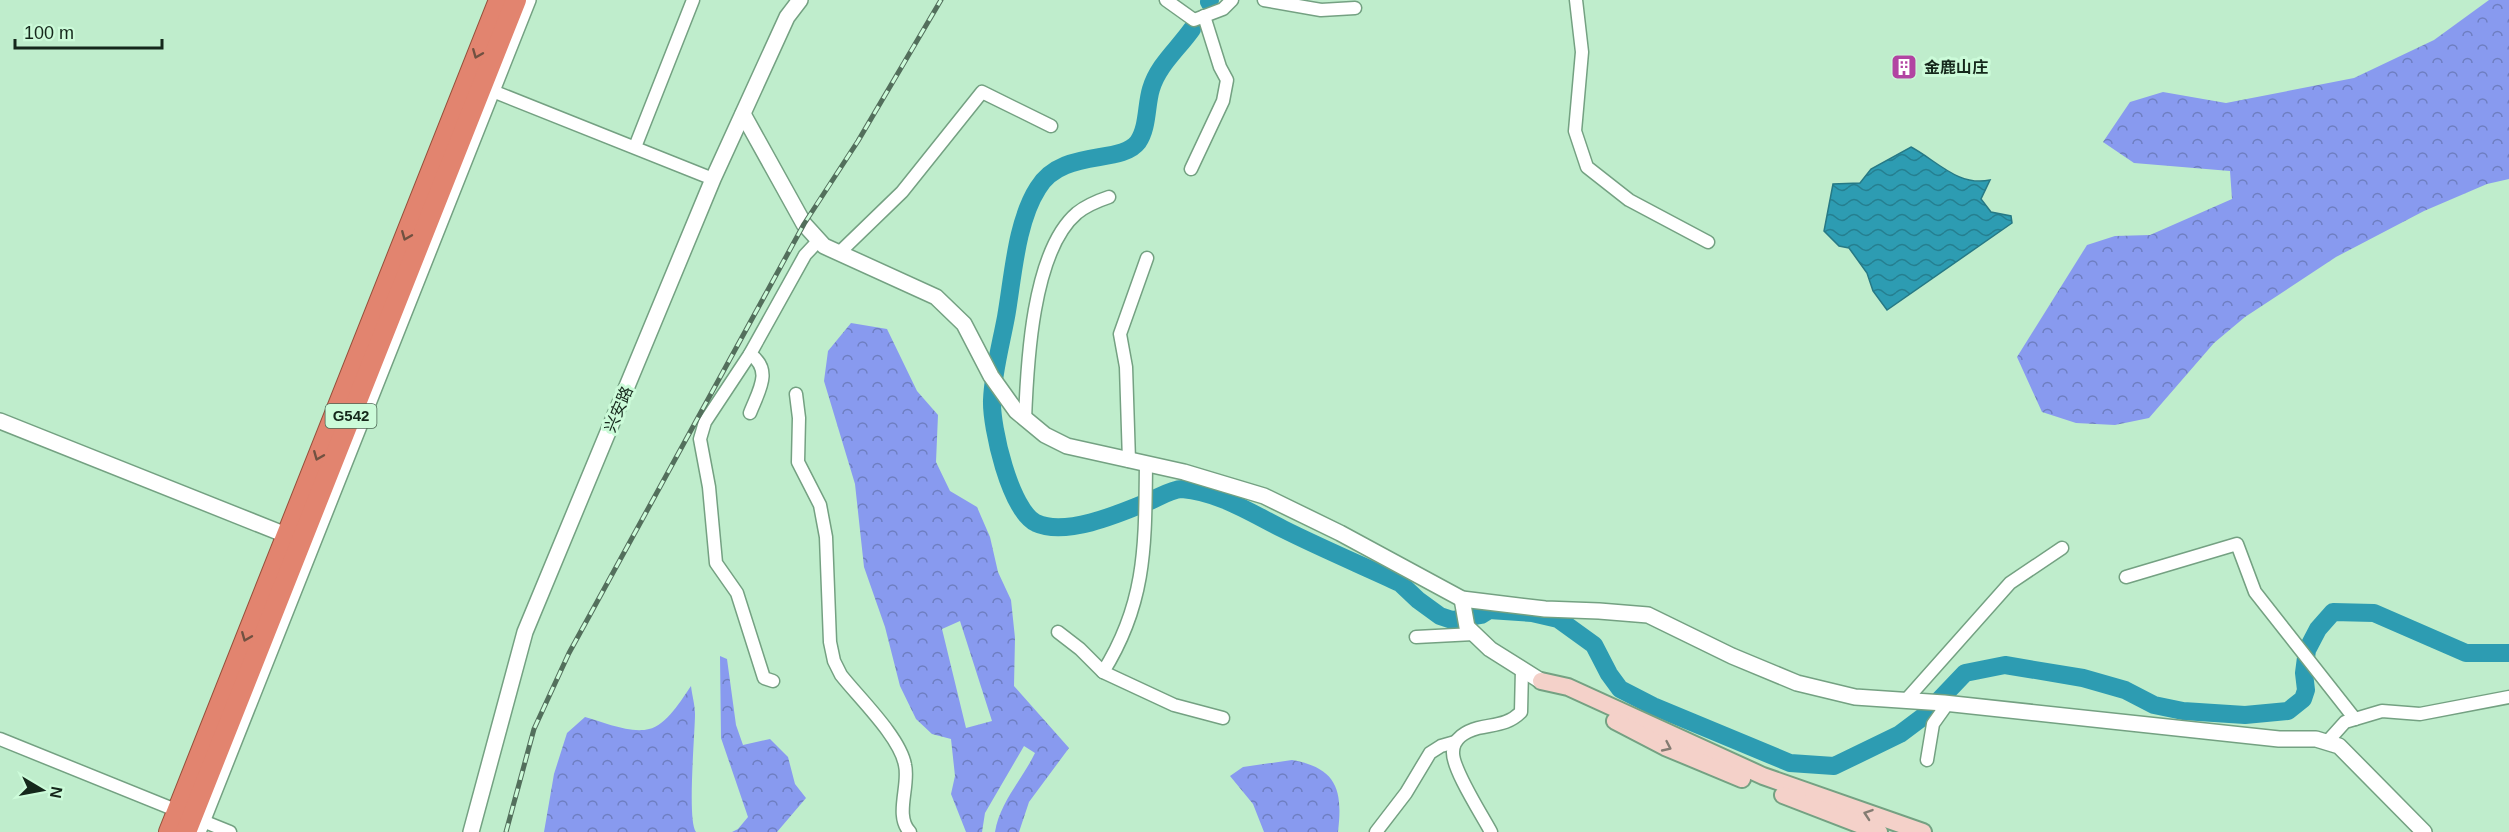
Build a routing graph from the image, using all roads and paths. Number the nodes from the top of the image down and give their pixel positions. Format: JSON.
{"nodes":[{"id":1,"x":499,"y":0,"type":"edge"},
{"id":2,"x":516,"y":0,"type":"edge"},
{"id":3,"x":528,"y":0,"type":"edge"},
{"id":4,"x":693,"y":0,"type":"edge"},
{"id":5,"x":800,"y":0,"type":"edge"},
{"id":6,"x":1166,"y":0,"type":"edge"},
{"id":7,"x":1232,"y":0,"type":"edge"},
{"id":8,"x":1264,"y":0,"type":"edge"},
{"id":9,"x":1576,"y":0,"type":"edge"},
{"id":10,"x":1355,"y":8,"type":"dead end"},
{"id":11,"x":1204,"y":16,"type":"junction"},
{"id":12,"x":480,"y":86,"type":"junction"},
{"id":13,"x":743,"y":114,"type":"junction"},
{"id":14,"x":1051,"y":126,"type":"dead end"},
{"id":15,"x":635,"y":147,"type":"junction"},
{"id":16,"x":1191,"y":169,"type":"dead end"},
{"id":17,"x":713,"y":179,"type":"junction"},
{"id":18,"x":1109,"y":197,"type":"dead end"},
{"id":19,"x":819,"y":240,"type":"junction"},
{"id":20,"x":1708,"y":242,"type":"dead end"},
{"id":21,"x":839,"y":253,"type":"junction"},
{"id":22,"x":1147,"y":258,"type":"dead end"},
{"id":23,"x":750,"y":354,"type":"junction"},
{"id":24,"x":796,"y":394,"type":"dead end"},
{"id":25,"x":750,"y":413,"type":"dead end"},
{"id":26,"x":1025,"y":420,"type":"junction"},
{"id":27,"x":0,"y":421,"type":"edge"},
{"id":28,"x":1129,"y":460,"type":"junction"},
{"id":29,"x":1146,"y":464,"type":"junction"},
{"id":30,"x":294,"y":538,"type":"junction"},
{"id":31,"x":2062,"y":548,"type":"dead end"},
{"id":32,"x":2126,"y":577,"type":"dead end"},
{"id":33,"x":1467,"y":618,"type":"junction"},
{"id":34,"x":1058,"y":632,"type":"dead end"},
{"id":35,"x":1416,"y":637,"type":"dead end"},
{"id":36,"x":1522,"y":669,"type":"junction"},
{"id":37,"x":1103,"y":672,"type":"junction"},
{"id":38,"x":773,"y":681,"type":"dead end"},
{"id":39,"x":1541,"y":681,"type":"junction"},
{"id":40,"x":2509,"y":697,"type":"edge"},
{"id":41,"x":1906,"y":700,"type":"junction"},
{"id":42,"x":1941,"y":703,"type":"junction"},
{"id":43,"x":1223,"y":718,"type":"dead end"},
{"id":44,"x":2355,"y":719,"type":"junction"},
{"id":45,"x":0,"y":739,"type":"edge"},
{"id":46,"x":1455,"y":742,"type":"junction"},
{"id":47,"x":2327,"y":742,"type":"junction"},
{"id":48,"x":1927,"y":760,"type":"dead end"},
{"id":49,"x":191,"y":822,"type":"edge"},
{"id":50,"x":169,"y":832,"type":"edge"},
{"id":51,"x":230,"y":832,"type":"edge"},
{"id":52,"x":471,"y":832,"type":"edge"},
{"id":53,"x":910,"y":832,"type":"edge"},
{"id":54,"x":1376,"y":832,"type":"edge"},
{"id":55,"x":1491,"y":832,"type":"edge"},
{"id":56,"x":1879,"y":832,"type":"edge"},
{"id":57,"x":1923,"y":832,"type":"edge"},
{"id":58,"x":2424,"y":832,"type":"edge"}],
"edges":[{"from":1,"to":12,"type":"highway","number":"G542","one_way":true},
{"from":2,"to":12,"type":"highway","number":"G542"},
{"from":3,"to":12,"type":"street"},
{"from":4,"to":15,"type":"street"},
{"from":5,"to":13,"type":"street","name":"兴安路"},
{"from":6,"to":11,"type":"street"},
{"from":7,"to":11,"type":"street"},
{"from":8,"to":10,"type":"street"},
{"from":9,"to":20,"type":"street"},
{"from":11,"to":16,"type":"street"},
{"from":12,"to":15,"type":"street"},
{"from":12,"to":30,"type":"highway","number":"G542"},
{"from":12,"to":49,"type":"street"},
{"from":13,"to":17,"type":"street","name":"兴安路"},
{"from":13,"to":19,"type":"street"},
{"from":14,"to":21,"type":"street"},
{"from":15,"to":17,"type":"street"},
{"from":17,"to":52,"type":"street","name":"兴安路"},
{"from":18,"to":26,"type":"street"},
{"from":19,"to":21,"type":"street"},
{"from":19,"to":23,"type":"street"},
{"from":21,"to":26,"type":"street"},
{"from":22,"to":28,"type":"street"},
{"from":23,"to":25,"type":"street"},
{"from":23,"to":38,"type":"street"},
{"from":24,"to":53,"type":"street"},
{"from":26,"to":28,"type":"street"},
{"from":27,"to":30,"type":"street"},
{"from":28,"to":29,"type":"street"},
{"from":29,"to":33,"type":"street"},
{"from":29,"to":37,"type":"street"},
{"from":30,"to":49,"type":"highway","number":"G542"},
{"from":31,"to":41,"type":"street"},
{"from":32,"to":44,"type":"street"},
{"from":33,"to":35,"type":"street"},
{"from":33,"to":36,"type":"street"},
{"from":33,"to":41,"type":"street"},
{"from":34,"to":37,"type":"street"},
{"from":36,"to":39,"type":"street"},
{"from":36,"to":46,"type":"street"},
{"from":37,"to":43,"type":"street"},
{"from":39,"to":56,"type":"main road","one_way":true},
{"from":57,"to":39,"type":"main road","one_way":true},
{"from":40,"to":44,"type":"street"},
{"from":41,"to":42,"type":"street"},
{"from":42,"to":47,"type":"street"},
{"from":42,"to":48,"type":"street"},
{"from":44,"to":47,"type":"street"},
{"from":45,"to":49,"type":"street"},
{"from":46,"to":54,"type":"street"},
{"from":46,"to":55,"type":"street"},
{"from":47,"to":58,"type":"street"},
{"from":49,"to":50,"type":"highway","number":"G542"},
{"from":49,"to":51,"type":"street"}]}
